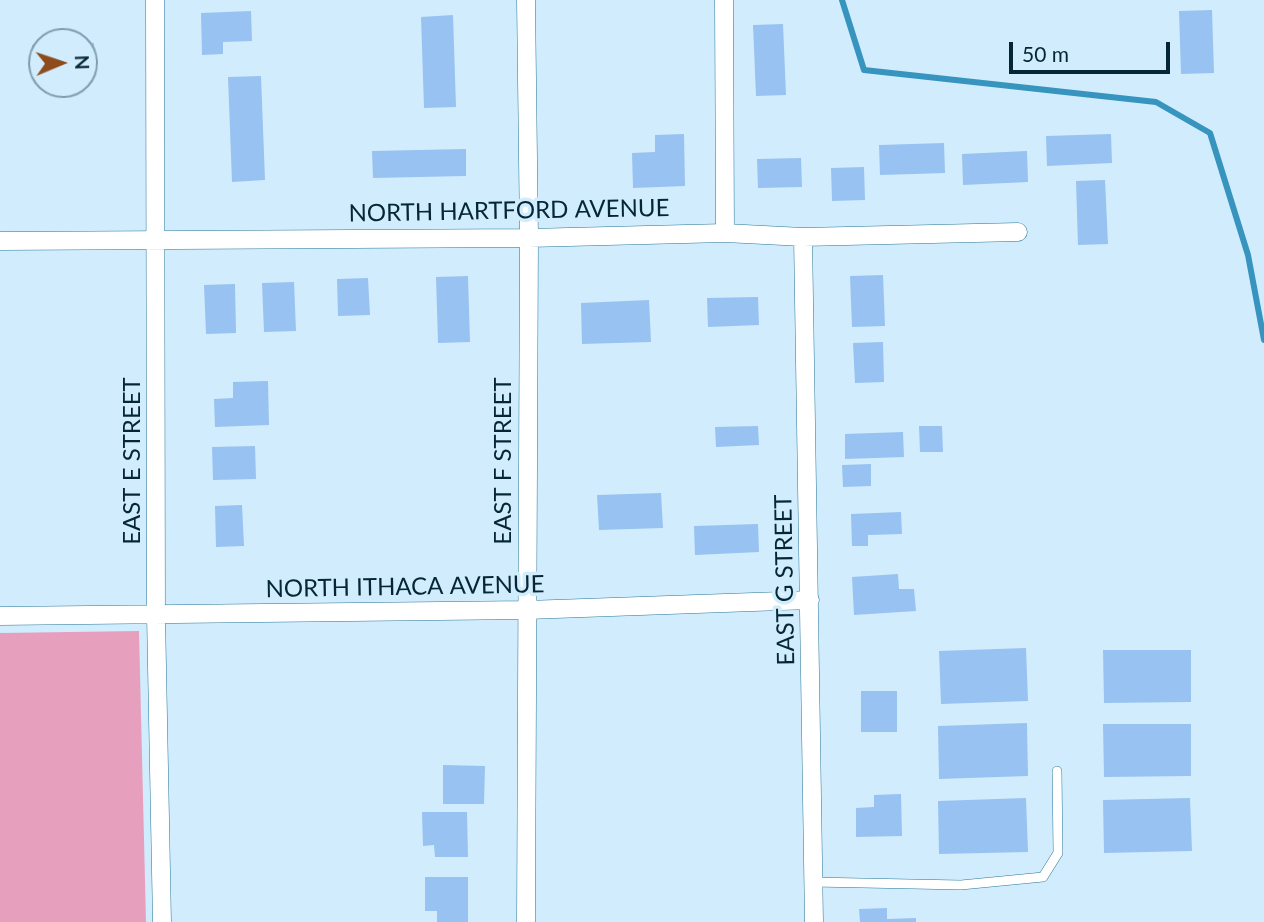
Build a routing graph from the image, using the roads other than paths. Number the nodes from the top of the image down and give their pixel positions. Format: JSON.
{"nodes":[{"id":1,"x":155,"y":0,"type":"edge"},
{"id":2,"x":526,"y":0,"type":"edge"},
{"id":3,"x":724,"y":0,"type":"edge"},
{"id":4,"x":1018,"y":232,"type":"dead end"},
{"id":5,"x":725,"y":233,"type":"junction"},
{"id":6,"x":803,"y":237,"type":"junction"},
{"id":7,"x":156,"y":238,"type":"junction"},
{"id":8,"x":529,"y":238,"type":"junction"},
{"id":9,"x":0,"y":242,"type":"edge"},
{"id":10,"x":810,"y":600,"type":"junction"},
{"id":11,"x":527,"y":610,"type":"junction"},
{"id":12,"x":156,"y":615,"type":"junction"},
{"id":13,"x":0,"y":616,"type":"edge"},
{"id":14,"x":1057,"y":771,"type":"dead end"},
{"id":15,"x":813,"y":882,"type":"junction"},
{"id":16,"x":162,"y":922,"type":"edge"},
{"id":17,"x":526,"y":922,"type":"edge"},
{"id":18,"x":814,"y":922,"type":"edge"}],
"edges":[{"from":1,"to":7,"type":"street","name":"EAST E STREET"},
{"from":2,"to":8,"type":"street","name":"EAST F STREET"},
{"from":3,"to":5,"type":"street"},
{"from":4,"to":6,"type":"street","name":"NORTH HARTFORD AVENUE"},
{"from":5,"to":6,"type":"street","name":"NORTH HARTFORD AVENUE"},
{"from":5,"to":8,"type":"street","name":"NORTH HARTFORD AVENUE"},
{"from":6,"to":10,"type":"street","name":"EAST G STREET"},
{"from":7,"to":8,"type":"street","name":"NORTH HARTFORD AVENUE"},
{"from":7,"to":9,"type":"street","name":"NORTH HARTFORD AVENUE"},
{"from":7,"to":12,"type":"street","name":"EAST E STREET"},
{"from":8,"to":11,"type":"street","name":"EAST F STREET"},
{"from":10,"to":11,"type":"street","name":"NORTH ITHACA AVENUE"},
{"from":10,"to":15,"type":"street","name":"EAST G STREET"},
{"from":11,"to":12,"type":"street","name":"NORTH ITHACA AVENUE"},
{"from":11,"to":17,"type":"street","name":"EAST F STREET"},
{"from":12,"to":13,"type":"street","name":"NORTH ITHACA AVENUE"},
{"from":12,"to":16,"type":"street","name":"EAST E STREET"},
{"from":14,"to":15,"type":"lane"},
{"from":15,"to":18,"type":"street","name":"EAST G STREET"}]}
